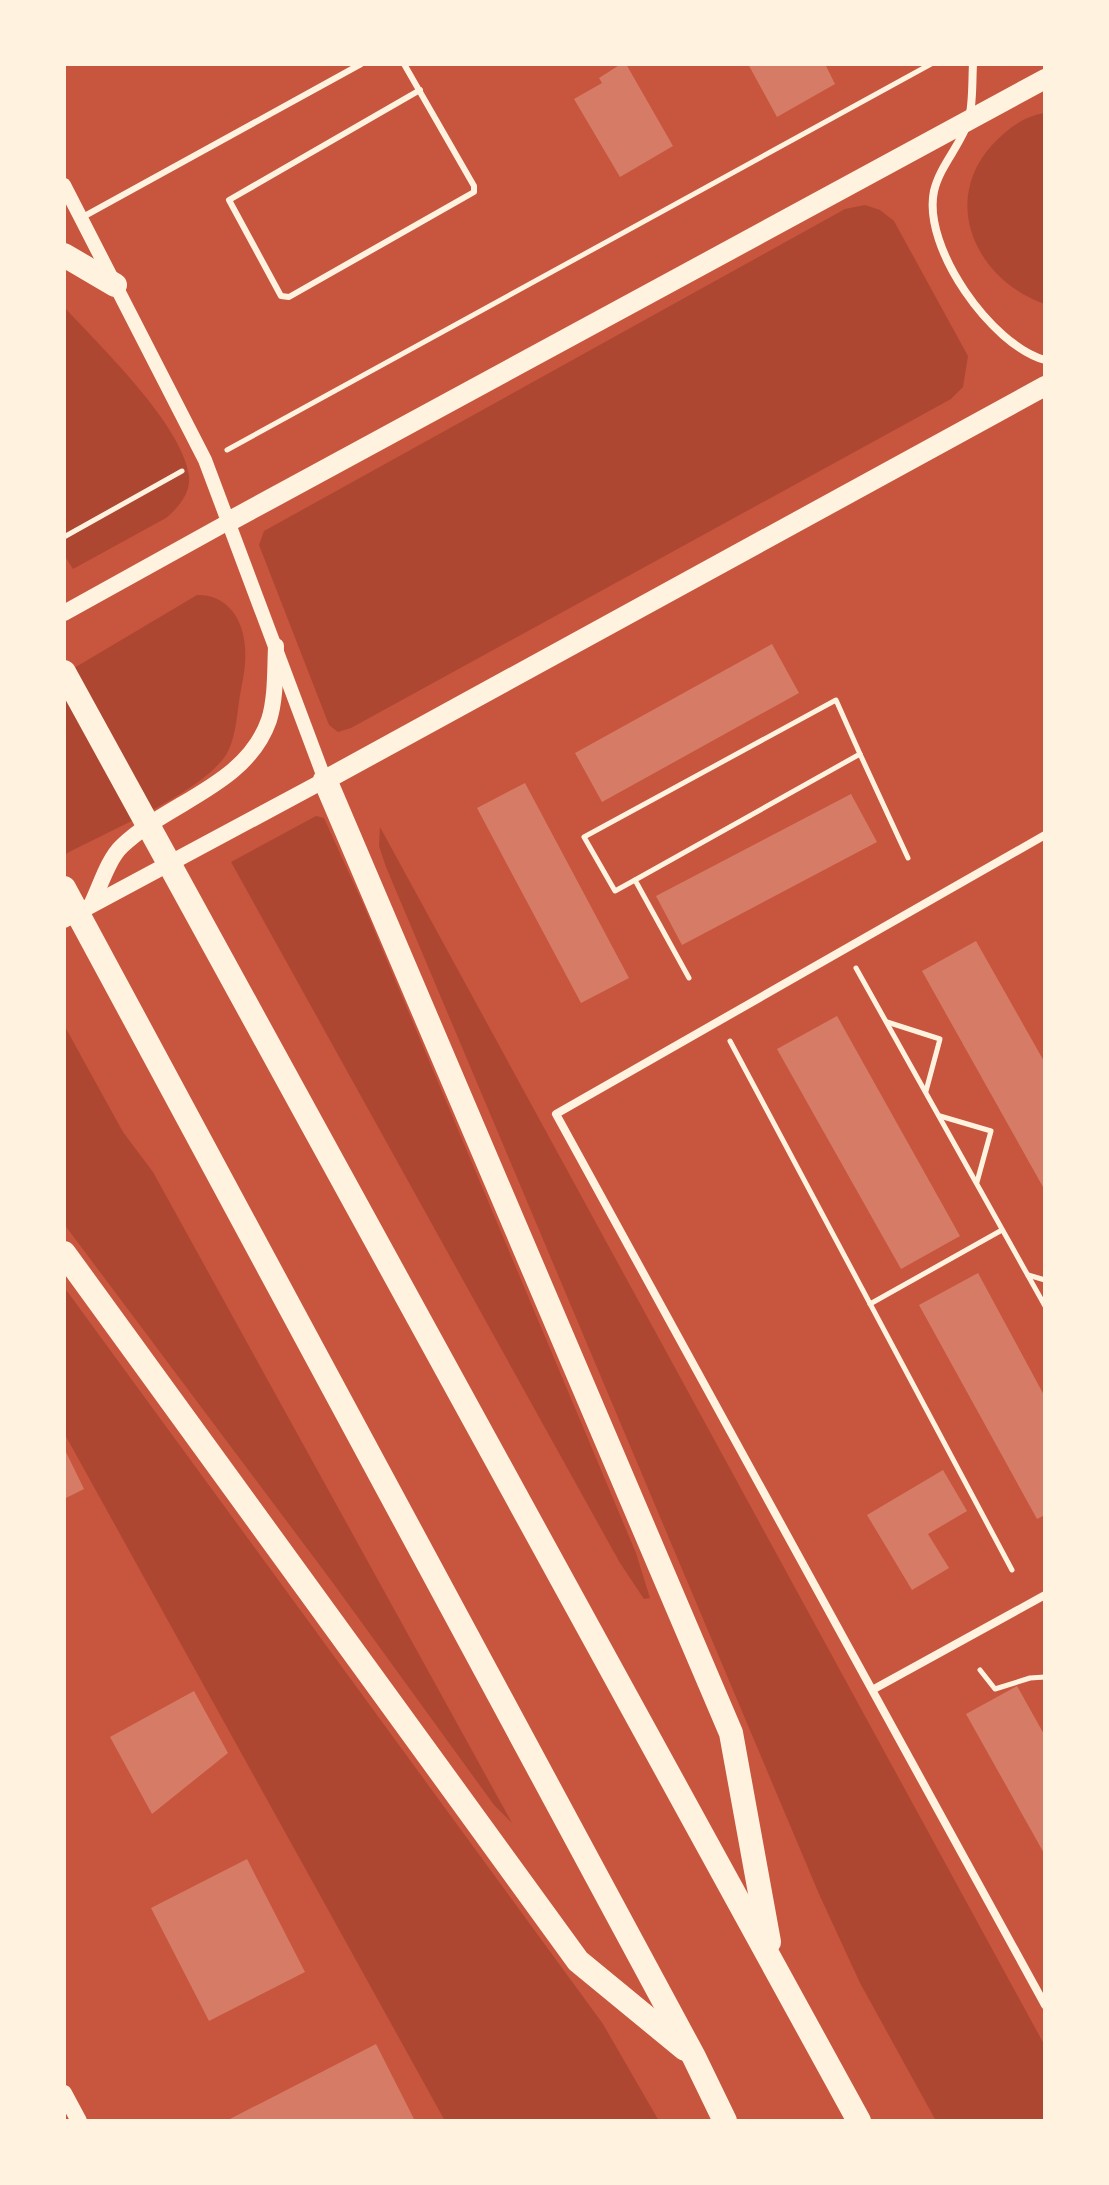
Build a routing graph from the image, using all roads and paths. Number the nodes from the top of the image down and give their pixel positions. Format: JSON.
{"nodes":[{"id":1,"x":361,"y":64,"type":"edge"},
{"id":2,"x":404,"y":64,"type":"edge"},
{"id":3,"x":931,"y":64,"type":"edge"},
{"id":4,"x":973,"y":64,"type":"edge"},
{"id":5,"x":1045,"y":79,"type":"edge"},
{"id":6,"x":420,"y":90,"type":"junction"},
{"id":7,"x":969,"y":121,"type":"junction"},
{"id":8,"x":64,"y":185,"type":"edge"},
{"id":9,"x":81,"y":218,"type":"junction"},
{"id":10,"x":64,"y":255,"type":"edge"},
{"id":11,"x":115,"y":285,"type":"junction"},
{"id":12,"x":1045,"y":360,"type":"edge"},
{"id":13,"x":1045,"y":386,"type":"edge"},
{"id":14,"x":205,"y":460,"type":"junction"},
{"id":15,"x":230,"y":521,"type":"junction"},
{"id":16,"x":64,"y":537,"type":"edge"},
{"id":17,"x":64,"y":613,"type":"edge"},
{"id":18,"x":276,"y":646,"type":"junction"},
{"id":19,"x":64,"y":672,"type":"edge"},
{"id":20,"x":860,"y":754,"type":"junction"},
{"id":21,"x":325,"y":780,"type":"junction"},
{"id":22,"x":1045,"y":835,"type":"edge"},
{"id":23,"x":908,"y":858,"type":"dead end"},
{"id":24,"x":635,"y":880,"type":"junction"},
{"id":25,"x":64,"y":888,"type":"edge"},
{"id":26,"x":91,"y":905,"type":"junction"},
{"id":27,"x":64,"y":920,"type":"edge"},
{"id":28,"x":856,"y":967,"type":"dead end"},
{"id":29,"x":689,"y":978,"type":"dead end"},
{"id":30,"x":886,"y":1021,"type":"junction"},
{"id":31,"x":728,"y":1038,"type":"dead end"},
{"id":32,"x":926,"y":1092,"type":"junction"},
{"id":33,"x":939,"y":1116,"type":"junction"},
{"id":34,"x":977,"y":1183,"type":"junction"},
{"id":35,"x":1002,"y":1230,"type":"junction"},
{"id":36,"x":64,"y":1253,"type":"edge"},
{"id":37,"x":1027,"y":1274,"type":"junction"},
{"id":38,"x":1045,"y":1280,"type":"edge"},
{"id":39,"x":870,"y":1304,"type":"junction"},
{"id":40,"x":1045,"y":1306,"type":"edge"},
{"id":41,"x":1012,"y":1570,"type":"dead end"},
{"id":42,"x":1045,"y":1595,"type":"edge"},
{"id":43,"x":980,"y":1670,"type":"dead end"},
{"id":44,"x":1045,"y":1677,"type":"edge"},
{"id":45,"x":874,"y":1689,"type":"junction"},
{"id":46,"x":773,"y":1964,"type":"junction"},
{"id":47,"x":1045,"y":2005,"type":"edge"},
{"id":48,"x":694,"y":2057,"type":"junction"},
{"id":49,"x":64,"y":2093,"type":"edge"},
{"id":50,"x":79,"y":2121,"type":"edge"},
{"id":51,"x":725,"y":2121,"type":"edge"},
{"id":52,"x":859,"y":2121,"type":"edge"}],
"edges":[{"from":1,"to":9,"type":"lane"},
{"from":2,"to":6,"type":"lane"},
{"from":3,"to":14,"type":"path"},
{"from":4,"to":7,"type":"street"},
{"from":5,"to":7,"type":"main road"},
{"from":6,"to":6,"type":"lane"},
{"from":7,"to":12,"type":"street"},
{"from":7,"to":15,"type":"main road"},
{"from":8,"to":9,"type":"street"},
{"from":9,"to":11,"type":"street"},
{"from":10,"to":11,"type":"highway"},
{"from":11,"to":14,"type":"street"},
{"from":13,"to":21,"type":"main road"},
{"from":14,"to":15,"type":"street"},
{"from":14,"to":16,"type":"path"},
{"from":15,"to":17,"type":"main road"},
{"from":15,"to":18,"type":"street"},
{"from":18,"to":21,"type":"street"},
{"from":18,"to":26,"type":"main road"},
{"from":19,"to":46,"type":"highway"},
{"from":20,"to":23,"type":"path"},
{"from":20,"to":24,"type":"path"},
{"from":20,"to":24,"type":"path"},
{"from":21,"to":26,"type":"main road"},
{"from":21,"to":46,"type":"highway"},
{"from":22,"to":45,"type":"street"},
{"from":24,"to":29,"type":"path"},
{"from":25,"to":48,"type":"highway"},
{"from":26,"to":27,"type":"main road"},
{"from":28,"to":30,"type":"path"},
{"from":30,"to":32,"type":"path"},
{"from":30,"to":32,"type":"path"},
{"from":31,"to":39,"type":"path"},
{"from":32,"to":33,"type":"path"},
{"from":33,"to":34,"type":"path"},
{"from":33,"to":34,"type":"path"},
{"from":34,"to":35,"type":"path"},
{"from":35,"to":37,"type":"path"},
{"from":35,"to":39,"type":"path"},
{"from":36,"to":48,"type":"highway"},
{"from":37,"to":38,"type":"path"},
{"from":37,"to":40,"type":"path"},
{"from":39,"to":41,"type":"path"},
{"from":42,"to":45,"type":"street"},
{"from":43,"to":44,"type":"path"},
{"from":45,"to":47,"type":"street"},
{"from":46,"to":52,"type":"highway"},
{"from":48,"to":51,"type":"highway"},
{"from":49,"to":50,"type":"main road"}]}
